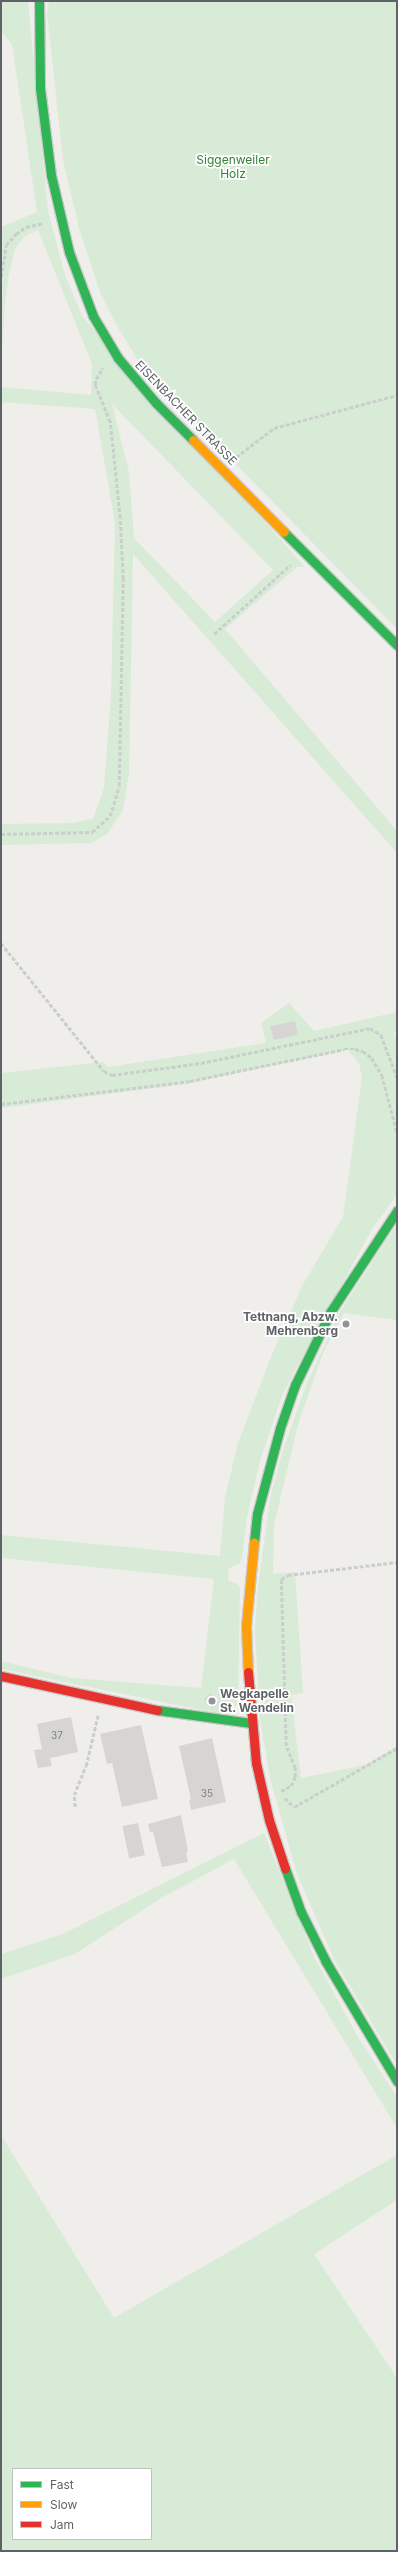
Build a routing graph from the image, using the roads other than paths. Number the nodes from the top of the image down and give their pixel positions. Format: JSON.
{"nodes":[{"id":1,"x":39,"y":1,"type":"edge"},
{"id":2,"x":397,"y":645,"type":"edge"},
{"id":3,"x":397,"y":1211,"type":"edge"},
{"id":4,"x":1,"y":1676,"type":"edge"},
{"id":5,"x":251,"y":1724,"type":"junction"},
{"id":6,"x":397,"y":2081,"type":"edge"}],
"edges":[{"from":1,"to":2,"type":"street","name":"EISENBACHER STRASSE"},
{"from":3,"to":5,"type":"street"},
{"from":4,"to":5,"type":"street"},
{"from":5,"to":6,"type":"street"}]}
